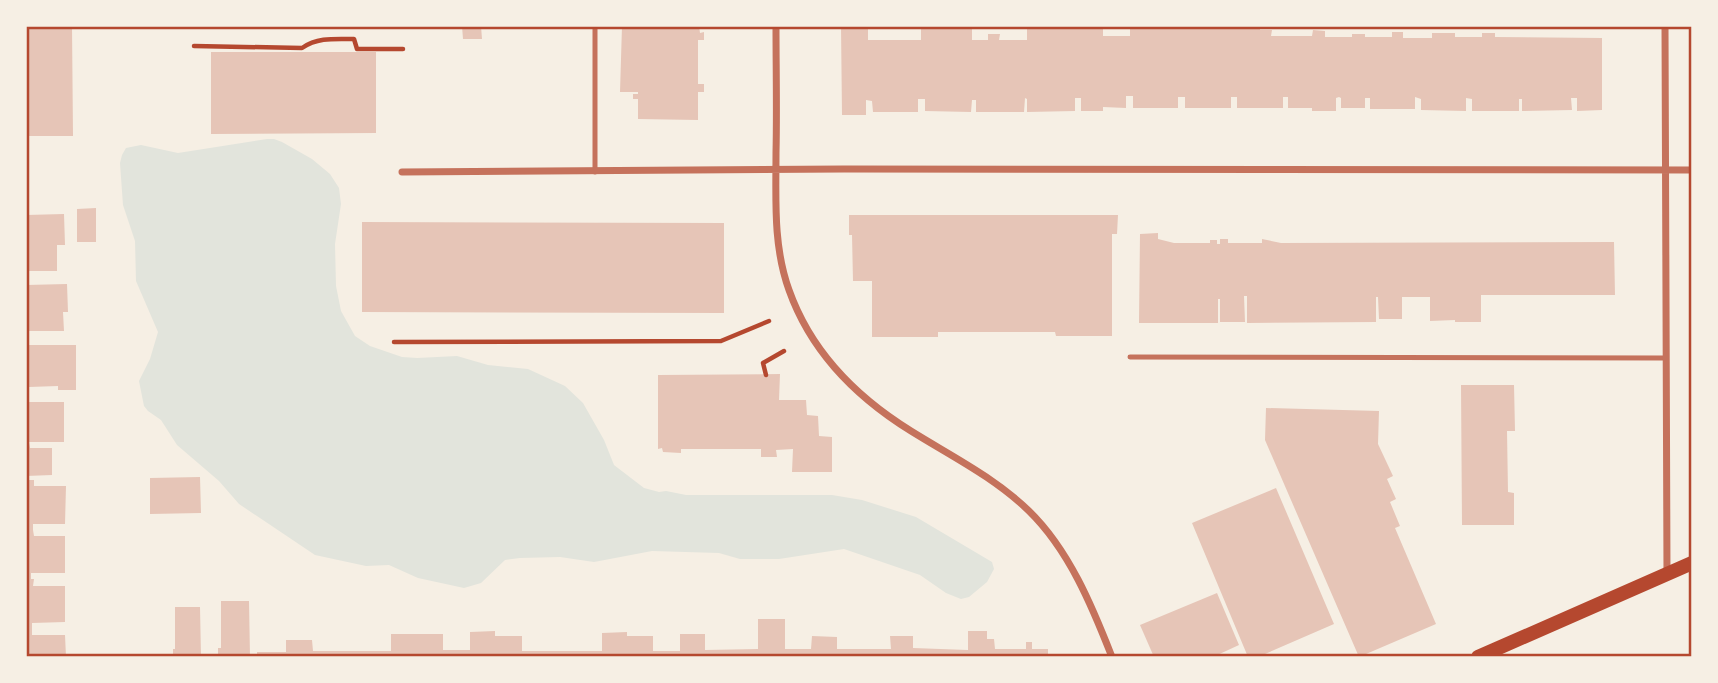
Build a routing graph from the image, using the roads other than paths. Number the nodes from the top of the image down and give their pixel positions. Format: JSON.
{"nodes":[{"id":1,"x":595,"y":26,"type":"edge"},
{"id":2,"x":776,"y":26,"type":"edge"},
{"id":3,"x":1665,"y":26,"type":"edge"},
{"id":4,"x":776,"y":170,"type":"junction"},
{"id":5,"x":1665,"y":170,"type":"junction"},
{"id":6,"x":1692,"y":170,"type":"edge"},
{"id":7,"x":402,"y":172,"type":"dead end"},
{"id":8,"x":595,"y":172,"type":"junction"},
{"id":9,"x":1130,"y":357,"type":"dead end"},
{"id":10,"x":1665,"y":358,"type":"junction"},
{"id":11,"x":1692,"y":564,"type":"edge"},
{"id":12,"x":1667,"y":574,"type":"junction"},
{"id":13,"x":1112,"y":657,"type":"edge"},
{"id":14,"x":1478,"y":657,"type":"edge"}],
"edges":[{"from":1,"to":8,"type":"lane"},
{"from":2,"to":4,"type":"street"},
{"from":3,"to":5,"type":"street"},
{"from":4,"to":5,"type":"street"},
{"from":4,"to":8,"type":"street"},
{"from":4,"to":13,"type":"street"},
{"from":5,"to":6,"type":"street"},
{"from":5,"to":10,"type":"street"},
{"from":7,"to":8,"type":"street"},
{"from":9,"to":10,"type":"lane"},
{"from":10,"to":12,"type":"street"},
{"from":11,"to":12,"type":"main road"},
{"from":12,"to":14,"type":"main road"}]}
